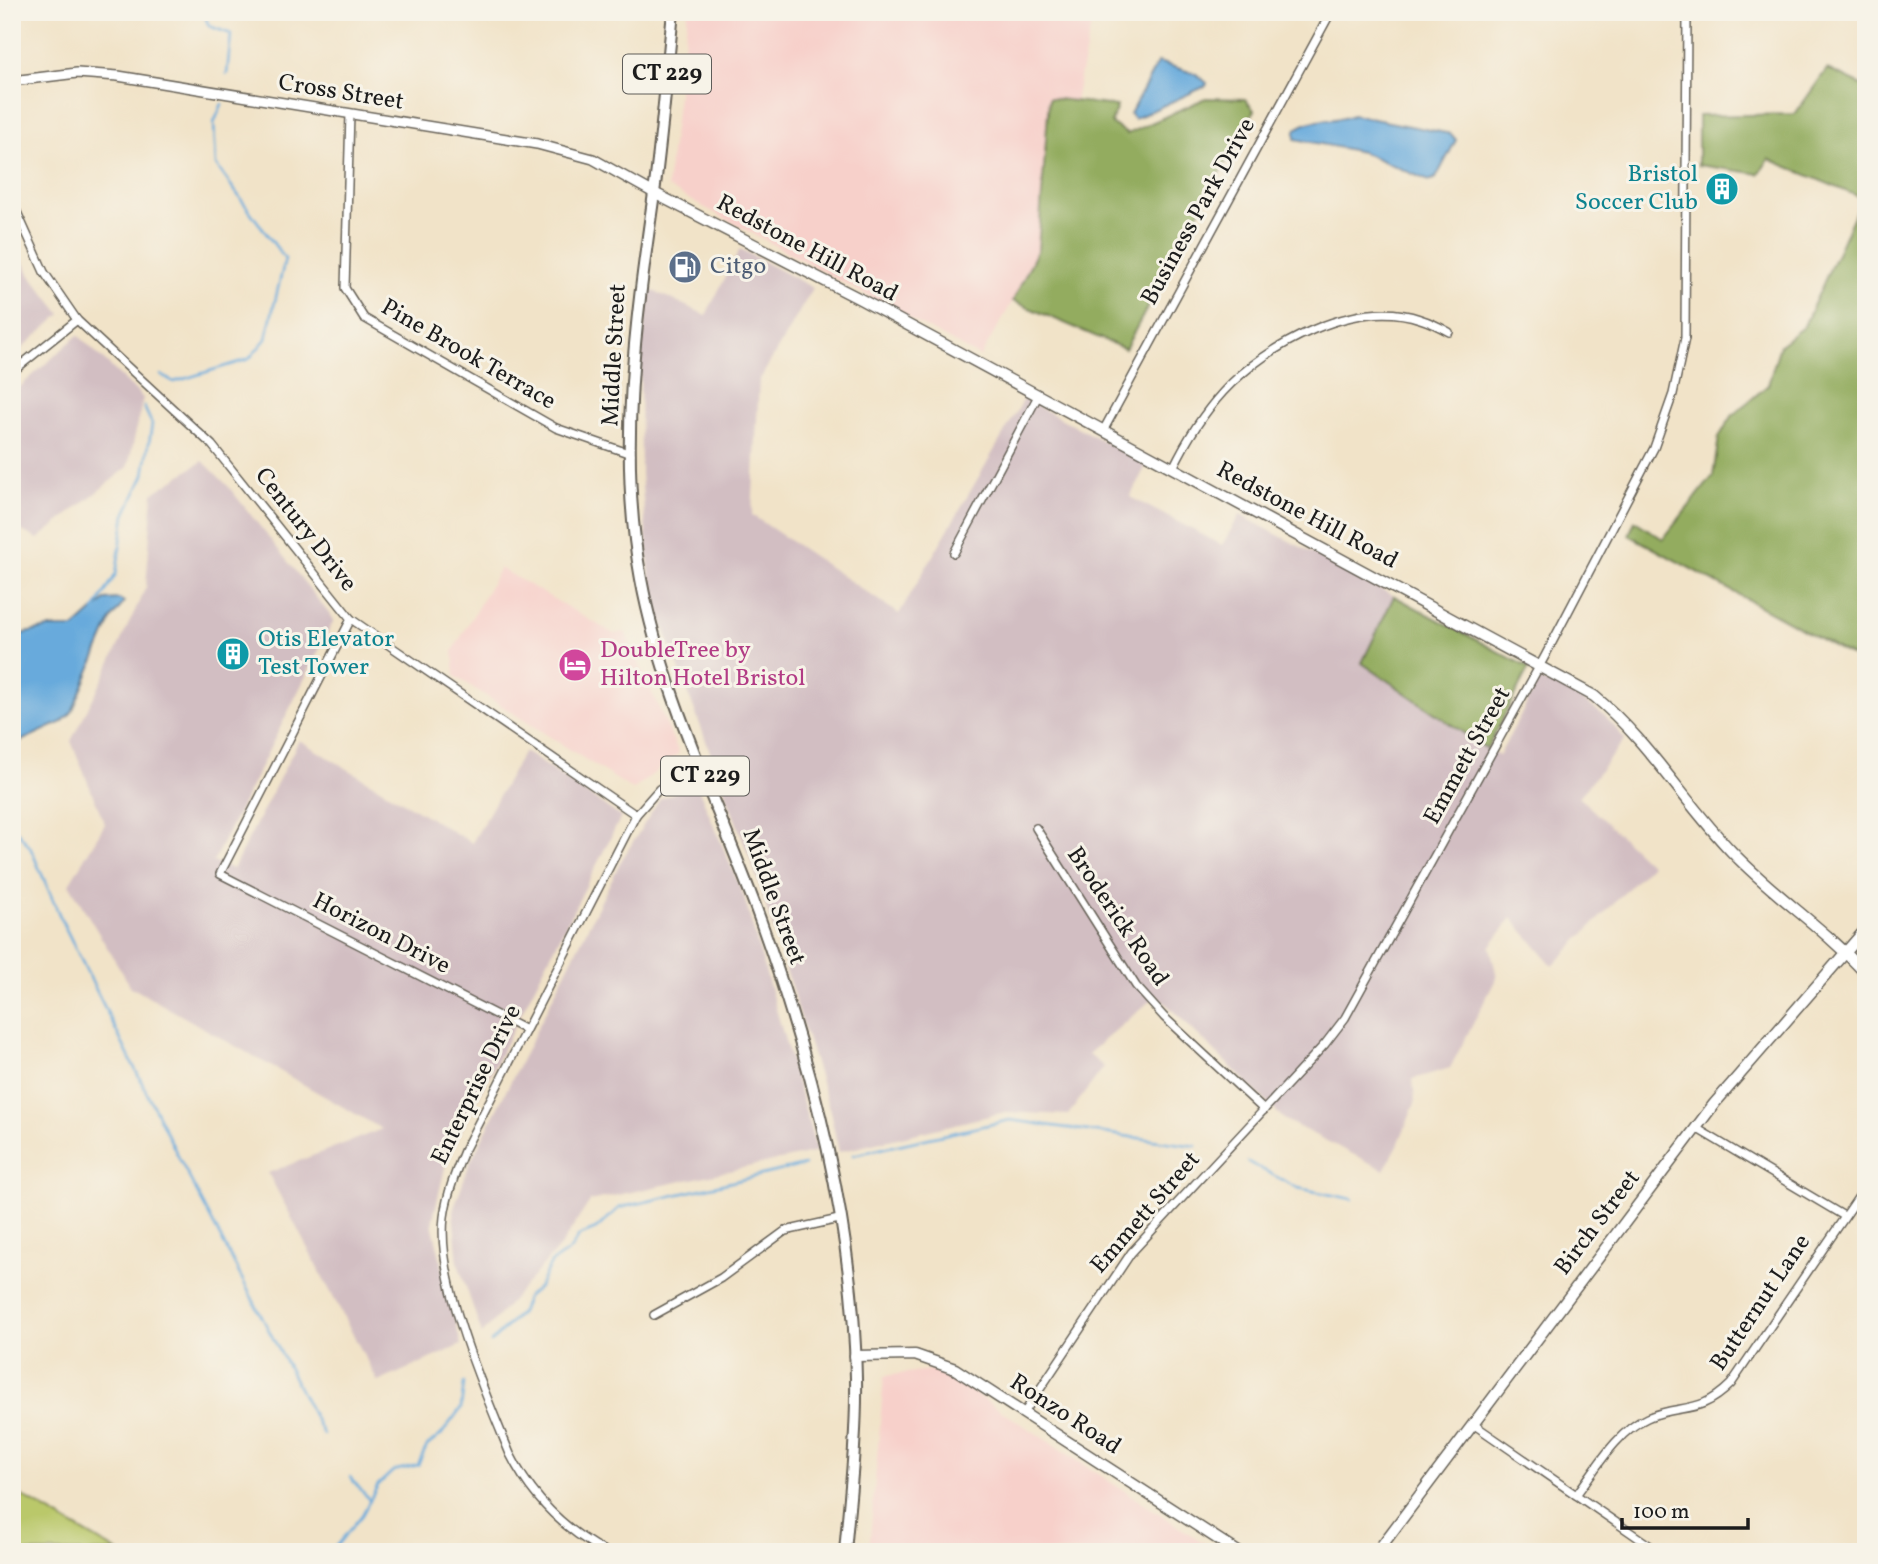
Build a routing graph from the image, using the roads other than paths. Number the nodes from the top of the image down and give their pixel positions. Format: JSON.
{"nodes":[{"id":1,"x":673,"y":12,"type":"edge"},
{"id":2,"x":1331,"y":12,"type":"edge"},
{"id":3,"x":1688,"y":12,"type":"edge"},
{"id":4,"x":12,"y":81,"type":"edge"},
{"id":5,"x":350,"y":114,"type":"junction"},
{"id":6,"x":654,"y":193,"type":"junction"},
{"id":7,"x":12,"y":201,"type":"edge"},
{"id":8,"x":77,"y":320,"type":"junction"},
{"id":9,"x":1449,"y":332,"type":"dead end"},
{"id":10,"x":12,"y":372,"type":"edge"},
{"id":11,"x":1038,"y":396,"type":"junction"},
{"id":12,"x":1103,"y":430,"type":"junction"},
{"id":13,"x":631,"y":454,"type":"junction"},
{"id":14,"x":1173,"y":468,"type":"junction"},
{"id":15,"x":954,"y":553,"type":"dead end"},
{"id":16,"x":351,"y":619,"type":"junction"},
{"id":17,"x":1540,"y":665,"type":"junction"},
{"id":18,"x":701,"y":764,"type":"junction"},
{"id":19,"x":636,"y":815,"type":"junction"},
{"id":20,"x":1036,"y":828,"type":"dead end"},
{"id":21,"x":1866,"y":929,"type":"edge"},
{"id":22,"x":1846,"y":952,"type":"junction"},
{"id":23,"x":1866,"y":974,"type":"edge"},
{"id":24,"x":524,"y":1029,"type":"junction"},
{"id":25,"x":1264,"y":1110,"type":"junction"},
{"id":26,"x":1696,"y":1128,"type":"junction"},
{"id":27,"x":1866,"y":1186,"type":"edge"},
{"id":28,"x":1844,"y":1216,"type":"junction"},
{"id":29,"x":839,"y":1219,"type":"junction"},
{"id":30,"x":654,"y":1315,"type":"dead end"},
{"id":31,"x":855,"y":1356,"type":"junction"},
{"id":32,"x":1024,"y":1413,"type":"junction"},
{"id":33,"x":1473,"y":1424,"type":"junction"},
{"id":34,"x":1576,"y":1494,"type":"junction"},
{"id":35,"x":606,"y":1552,"type":"edge"},
{"id":36,"x":845,"y":1552,"type":"edge"},
{"id":37,"x":1238,"y":1552,"type":"edge"},
{"id":38,"x":1377,"y":1552,"type":"edge"},
{"id":39,"x":1659,"y":1552,"type":"edge"}],
"edges":[{"from":1,"to":6,"type":"main road","name":"Middle Street","number":"CT 229"},
{"from":2,"to":12,"type":"street","name":"Business Park Drive"},
{"from":3,"to":17,"type":"street","name":"Emmett Street"},
{"from":4,"to":5,"type":"street","name":"Cross Street"},
{"from":5,"to":6,"type":"street","name":"Cross Street"},
{"from":5,"to":13,"type":"street","name":"Pine Brook Terrace"},
{"from":6,"to":11,"type":"main road","name":"Redstone Hill Road"},
{"from":6,"to":13,"type":"main road","name":"Middle Street","number":"CT 229"},
{"from":7,"to":8,"type":"street","name":"Century Drive"},
{"from":8,"to":10,"type":"street"},
{"from":8,"to":16,"type":"street","name":"Century Drive"},
{"from":9,"to":14,"type":"street"},
{"from":11,"to":12,"type":"main road","name":"Redstone Hill Road"},
{"from":11,"to":15,"type":"street"},
{"from":12,"to":14,"type":"main road","name":"Redstone Hill Road"},
{"from":13,"to":18,"type":"main road","name":"Middle Street","number":"CT 229"},
{"from":14,"to":17,"type":"main road","name":"Redstone Hill Road"},
{"from":16,"to":19,"type":"street","name":"Century Drive"},
{"from":16,"to":24,"type":"street","name":"Horizon Drive"},
{"from":17,"to":22,"type":"main road","name":"Redstone Hill Road"},
{"from":17,"to":25,"type":"street","name":"Emmett Street"},
{"from":18,"to":19,"type":"street","name":"Enterprise Drive"},
{"from":18,"to":29,"type":"main road","name":"Middle Street","number":"CT 229"},
{"from":19,"to":24,"type":"street","name":"Enterprise Drive"},
{"from":20,"to":25,"type":"street","name":"Broderick Road"},
{"from":21,"to":22,"type":"main road","name":"Birch Street"},
{"from":22,"to":23,"type":"main road","name":"Redstone Hill Road"},
{"from":22,"to":26,"type":"main road","name":"Birch Street"},
{"from":24,"to":35,"type":"street","name":"Enterprise Drive"},
{"from":25,"to":32,"type":"street","name":"Emmett Street"},
{"from":26,"to":28,"type":"street"},
{"from":26,"to":33,"type":"main road","name":"Birch Street"},
{"from":27,"to":28,"type":"street","name":"Butternut Lane"},
{"from":28,"to":34,"type":"street","name":"Butternut Lane"},
{"from":29,"to":30,"type":"street"},
{"from":29,"to":31,"type":"main road","name":"Middle Street","number":"CT 229"},
{"from":31,"to":32,"type":"main road","name":"Ronzo Road"},
{"from":31,"to":36,"type":"main road","name":"Middle Street","number":"CT 229"},
{"from":32,"to":37,"type":"main road","name":"Ronzo Road"},
{"from":33,"to":34,"type":"street"},
{"from":33,"to":38,"type":"main road","name":"Birch Street"},
{"from":34,"to":39,"type":"street"}]}
